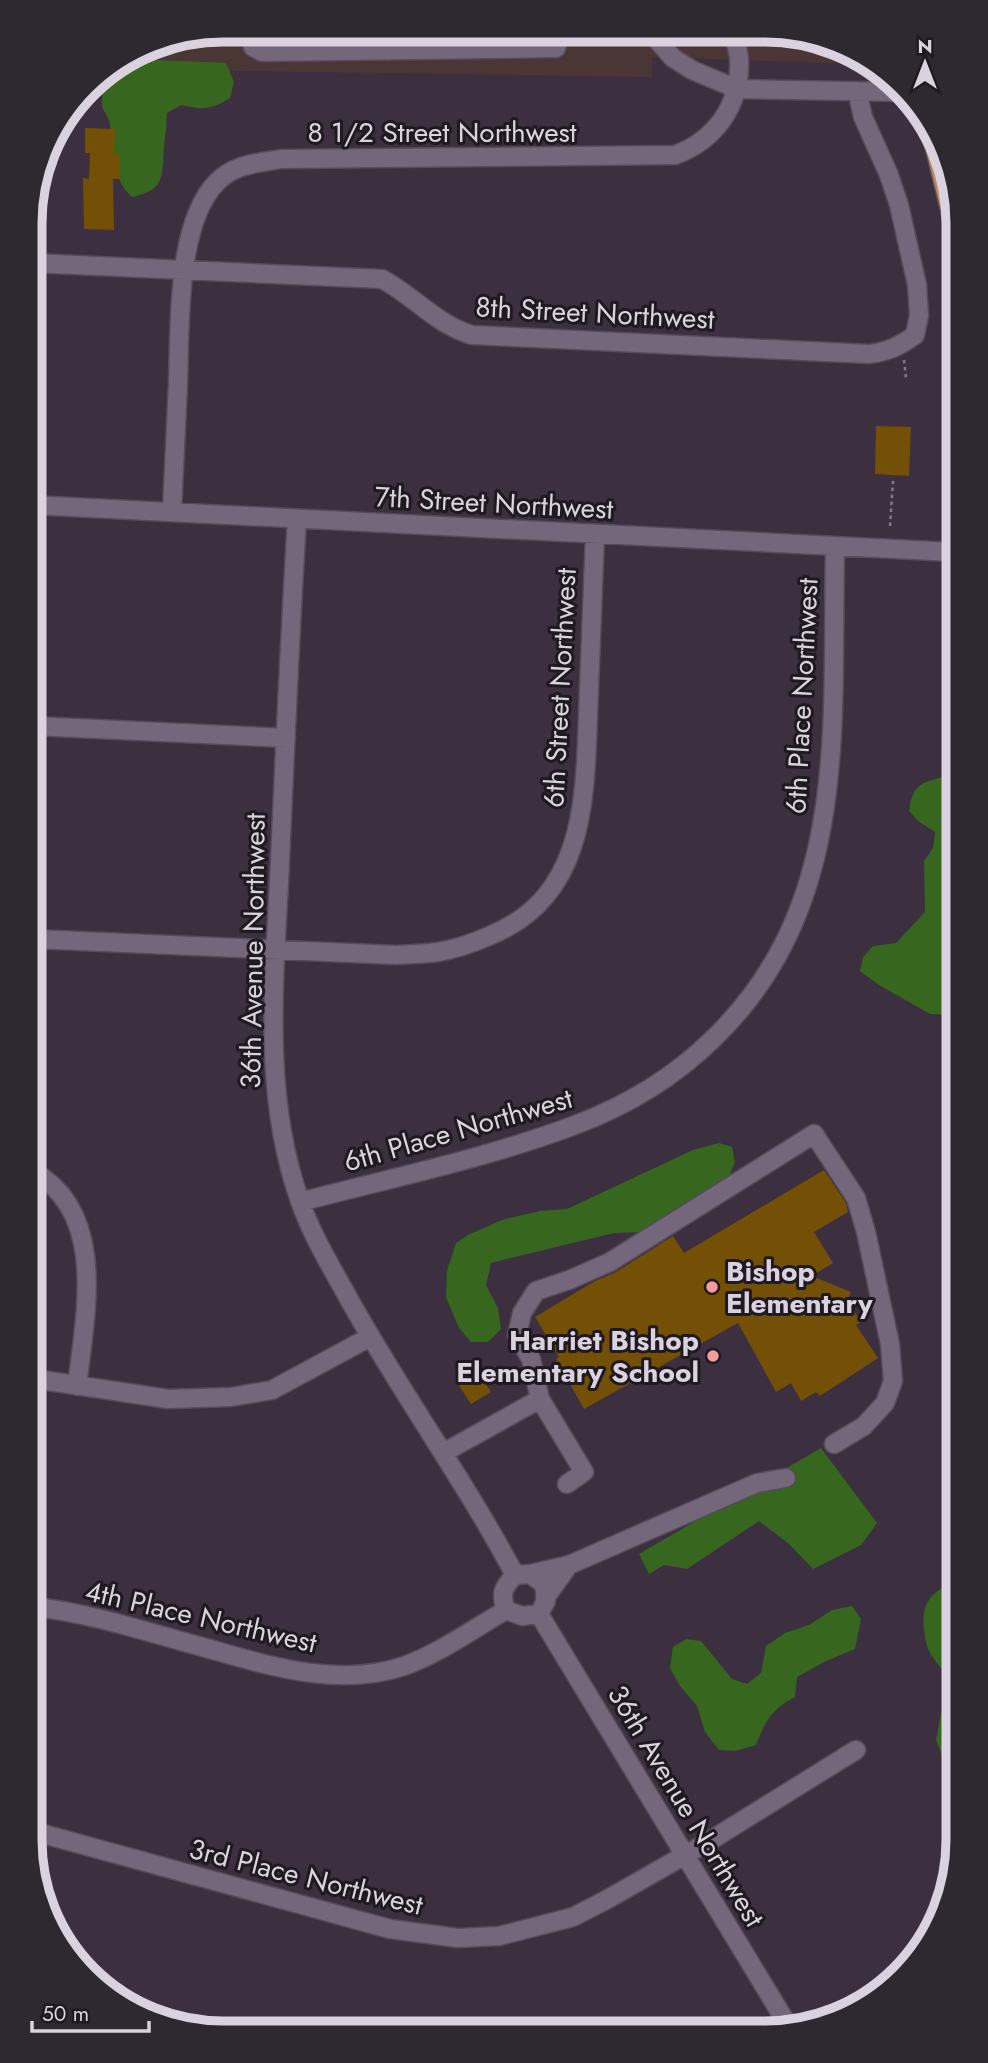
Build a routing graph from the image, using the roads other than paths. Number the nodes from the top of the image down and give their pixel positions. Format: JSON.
{"nodes":[{"id":1,"x":253,"y":42,"type":"edge"},
{"id":2,"x":389,"y":42,"type":"edge"},
{"id":3,"x":558,"y":42,"type":"edge"},
{"id":4,"x":659,"y":42,"type":"edge"},
{"id":5,"x":735,"y":42,"type":"edge"},
{"id":6,"x":389,"y":51,"type":"junction"},
{"id":7,"x":737,"y":89,"type":"junction"},
{"id":8,"x":857,"y":91,"type":"junction"},
{"id":9,"x":889,"y":92,"type":"edge"},
{"id":10,"x":42,"y":263,"type":"edge"},
{"id":11,"x":184,"y":270,"type":"junction"},
{"id":12,"x":42,"y":506,"type":"edge"},
{"id":13,"x":172,"y":512,"type":"junction"},
{"id":14,"x":297,"y":519,"type":"junction"},
{"id":15,"x":595,"y":534,"type":"junction"},
{"id":16,"x":835,"y":547,"type":"junction"},
{"id":17,"x":946,"y":552,"type":"edge"},
{"id":18,"x":42,"y":726,"type":"edge"},
{"id":19,"x":285,"y":738,"type":"junction"},
{"id":20,"x":42,"y":939,"type":"edge"},
{"id":21,"x":276,"y":950,"type":"junction"},
{"id":22,"x":42,"y":1176,"type":"edge"},
{"id":23,"x":300,"y":1202,"type":"junction"},
{"id":24,"x":370,"y":1337,"type":"junction"},
{"id":25,"x":42,"y":1380,"type":"edge"},
{"id":26,"x":77,"y":1385,"type":"junction"},
{"id":27,"x":540,"y":1399,"type":"junction"},
{"id":28,"x":834,"y":1444,"type":"dead end"},
{"id":29,"x":443,"y":1453,"type":"junction"},
{"id":30,"x":786,"y":1478,"type":"dead end"},
{"id":31,"x":567,"y":1484,"type":"dead end"},
{"id":32,"x":569,"y":1566,"type":"junction"},
{"id":33,"x":522,"y":1575,"type":"junction"},
{"id":34,"x":542,"y":1606,"type":"junction"},
{"id":35,"x":42,"y":1608,"type":"edge"},
{"id":36,"x":506,"y":1610,"type":"junction"},
{"id":37,"x":856,"y":1749,"type":"dead end"},
{"id":38,"x":42,"y":1834,"type":"edge"},
{"id":39,"x":685,"y":1855,"type":"junction"},
{"id":40,"x":784,"y":2019,"type":"edge"}],
"edges":[{"from":1,"to":6,"type":"street"},
{"from":2,"to":6,"type":"street"},
{"from":3,"to":6,"type":"street"},
{"from":4,"to":7,"type":"street"},
{"from":5,"to":7,"type":"street"},
{"from":7,"to":8,"type":"street"},
{"from":7,"to":11,"type":"street","name":"8 1/2 Street Northwest"},
{"from":8,"to":9,"type":"street"},
{"from":8,"to":11,"type":"street","name":"8th Street Northwest"},
{"from":10,"to":11,"type":"street","name":"8th Street Northwest"},
{"from":11,"to":13,"type":"street","name":"8 1/2 Street Northwest"},
{"from":12,"to":13,"type":"street","name":"7th Street Northwest"},
{"from":13,"to":14,"type":"street","name":"7th Street Northwest"},
{"from":14,"to":15,"type":"street","name":"7th Street Northwest"},
{"from":14,"to":19,"type":"street","name":"36th Avenue Northwest"},
{"from":15,"to":16,"type":"street","name":"7th Street Northwest"},
{"from":15,"to":21,"type":"street","name":"6th Street Northwest"},
{"from":16,"to":17,"type":"street","name":"7th Street Northwest"},
{"from":16,"to":23,"type":"street","name":"6th Place Northwest"},
{"from":18,"to":19,"type":"street"},
{"from":19,"to":21,"type":"street","name":"36th Avenue Northwest"},
{"from":20,"to":21,"type":"street","name":"6th Street Northwest"},
{"from":21,"to":23,"type":"street","name":"36th Avenue Northwest"},
{"from":22,"to":26,"type":"street"},
{"from":23,"to":24,"type":"street","name":"36th Avenue Northwest"},
{"from":24,"to":26,"type":"street"},
{"from":24,"to":29,"type":"street","name":"36th Avenue Northwest"},
{"from":25,"to":26,"type":"street"},
{"from":27,"to":28,"type":"street"},
{"from":27,"to":29,"type":"street"},
{"from":27,"to":31,"type":"street"},
{"from":29,"to":33,"type":"street","name":"36th Avenue Northwest"},
{"from":30,"to":32,"type":"street"},
{"from":32,"to":33,"type":"street"},
{"from":32,"to":34,"type":"street"},
{"from":33,"to":34,"type":"street","name":"36th Avenue Northwest"},
{"from":33,"to":36,"type":"street"},
{"from":34,"to":36,"type":"street"},
{"from":34,"to":39,"type":"street","name":"36th Avenue Northwest"},
{"from":35,"to":36,"type":"street","name":"4th Place Northwest"},
{"from":37,"to":39,"type":"street","name":"3rd Place Northwest"},
{"from":38,"to":39,"type":"street","name":"3rd Place Northwest"},
{"from":39,"to":40,"type":"street","name":"36th Avenue Northwest"}]}
